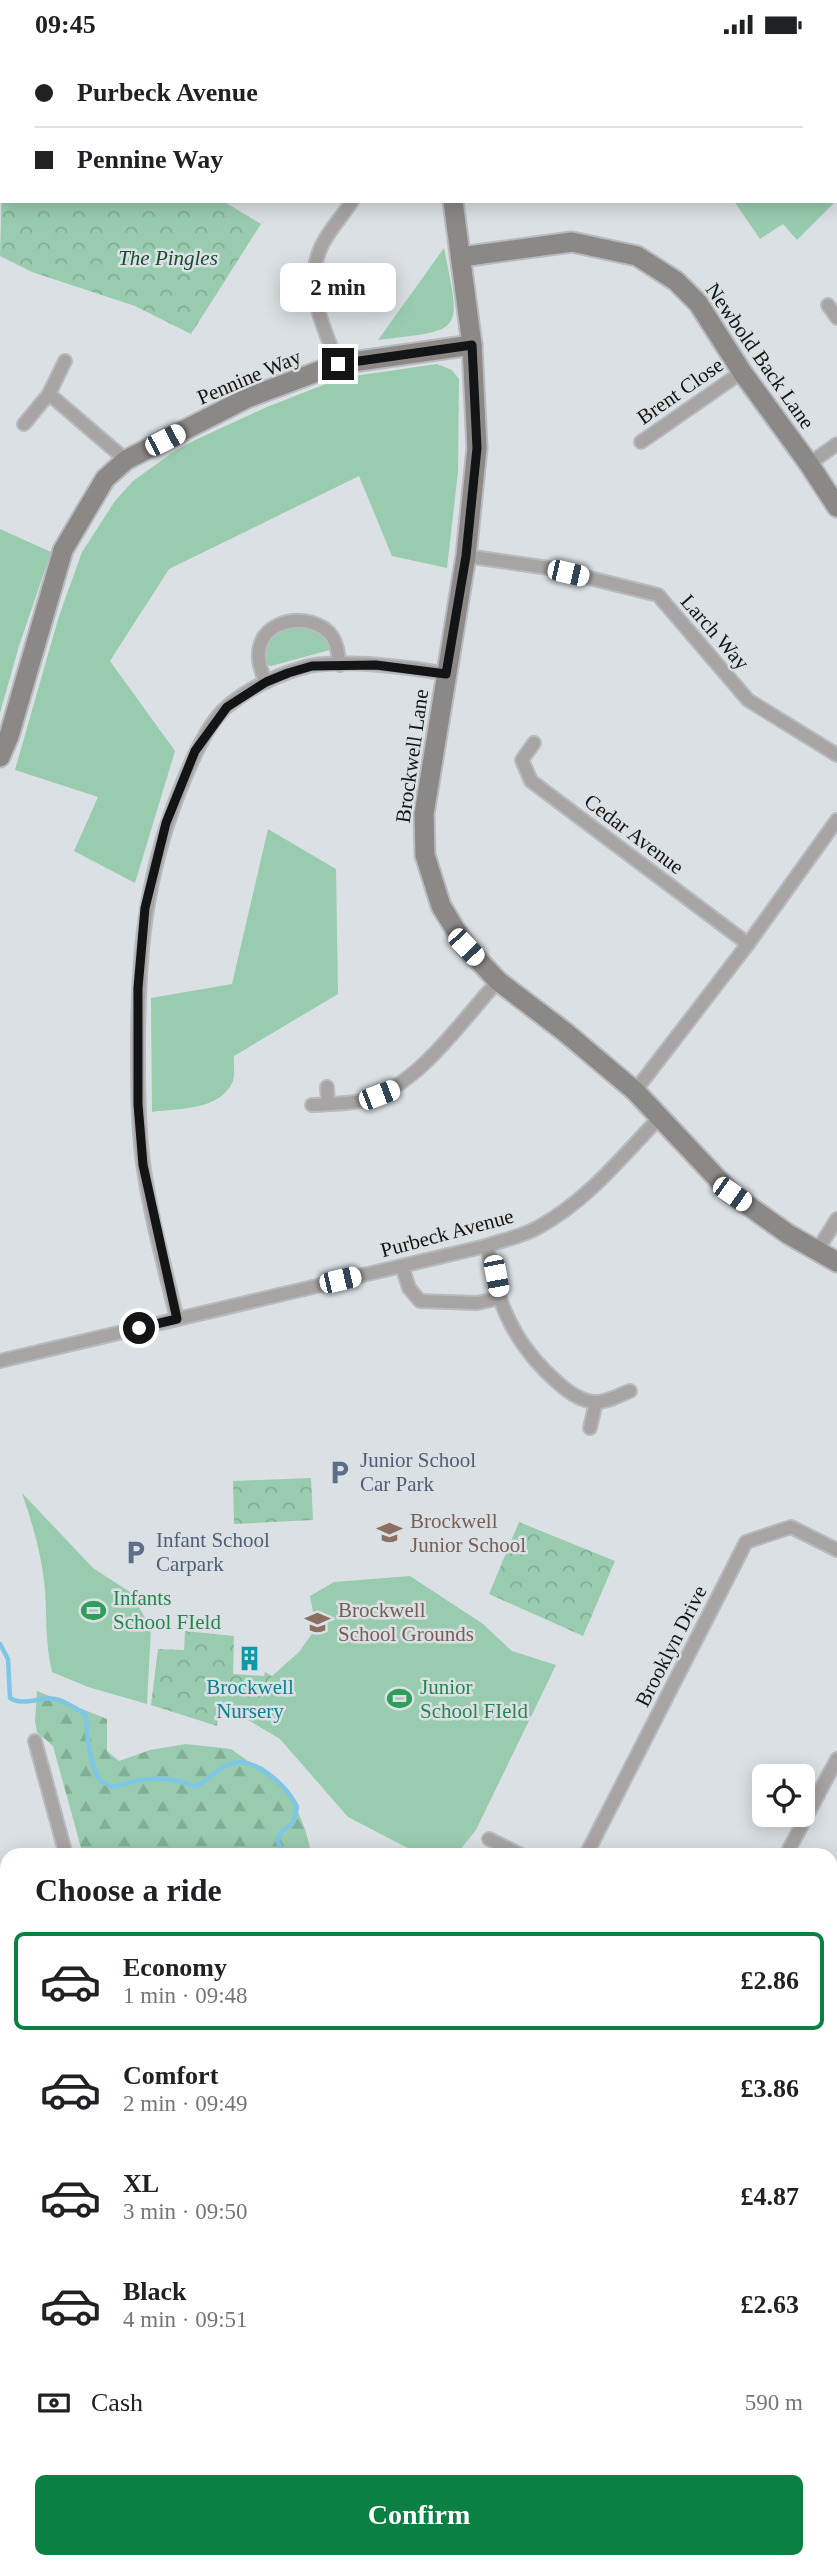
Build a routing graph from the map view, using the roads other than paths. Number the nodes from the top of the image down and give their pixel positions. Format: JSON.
{"nodes":[{"id":1,"x":351,"y":203,"type":"edge"},
{"id":2,"x":453,"y":203,"type":"edge"},
{"id":3,"x":461,"y":257,"type":"junction"},
{"id":4,"x":828,"y":305,"type":"dead end"},
{"id":5,"x":837,"y":318,"type":"edge"},
{"id":6,"x":472,"y":345,"type":"junction"},
{"id":7,"x":65,"y":361,"type":"dead end"},
{"id":8,"x":338,"y":364,"type":"junction"},
{"id":9,"x":742,"y":372,"type":"junction"},
{"id":10,"x":49,"y":394,"type":"junction"},
{"id":11,"x":24,"y":424,"type":"dead end"},
{"id":12,"x":641,"y":442,"type":"dead end"},
{"id":13,"x":837,"y":444,"type":"edge"},
{"id":14,"x":126,"y":460,"type":"junction"},
{"id":15,"x":809,"y":464,"type":"junction"},
{"id":16,"x":837,"y":507,"type":"edge"},
{"id":17,"x":466,"y":556,"type":"junction"},
{"id":18,"x":340,"y":665,"type":"junction"},
{"id":19,"x":446,"y":674,"type":"junction"},
{"id":20,"x":266,"y":682,"type":"junction"},
{"id":21,"x":534,"y":743,"type":"dead end"},
{"id":22,"x":837,"y":755,"type":"edge"},
{"id":23,"x":0,"y":757,"type":"edge"},
{"id":24,"x":837,"y":820,"type":"edge"},
{"id":25,"x":748,"y":944,"type":"junction"},
{"id":26,"x":498,"y":981,"type":"junction"},
{"id":27,"x":327,"y":1087,"type":"dead end"},
{"id":28,"x":635,"y":1091,"type":"junction"},
{"id":29,"x":328,"y":1104,"type":"junction"},
{"id":30,"x":312,"y":1105,"type":"dead end"},
{"id":31,"x":660,"y":1118,"type":"junction"},
{"id":32,"x":837,"y":1219,"type":"edge"},
{"id":33,"x":486,"y":1246,"type":"junction"},
{"id":34,"x":817,"y":1251,"type":"junction"},
{"id":35,"x":837,"y":1262,"type":"edge"},
{"id":36,"x":402,"y":1266,"type":"junction"},
{"id":37,"x":500,"y":1298,"type":"junction"},
{"id":38,"x":177,"y":1319,"type":"junction"},
{"id":39,"x":0,"y":1361,"type":"edge"},
{"id":40,"x":630,"y":1391,"type":"dead end"},
{"id":41,"x":596,"y":1402,"type":"junction"},
{"id":42,"x":590,"y":1428,"type":"dead end"},
{"id":43,"x":837,"y":1550,"type":"edge"},
{"id":44,"x":35,"y":1741,"type":"dead end"},
{"id":45,"x":837,"y":1759,"type":"edge"},
{"id":46,"x":489,"y":1839,"type":"dead end"},
{"id":47,"x":64,"y":1848,"type":"edge"},
{"id":48,"x":507,"y":1848,"type":"edge"},
{"id":49,"x":590,"y":1848,"type":"edge"},
{"id":50,"x":790,"y":1848,"type":"edge"}],
"edges":[{"from":1,"to":8,"type":"street"},
{"from":2,"to":3,"type":"street","name":"Brockwell Lane"},
{"from":3,"to":6,"type":"street","name":"Brockwell Lane"},
{"from":3,"to":9,"type":"street","name":"Newbold Back Lane"},
{"from":4,"to":5,"type":"street"},
{"from":6,"to":8,"type":"street","name":"Pennine Way"},
{"from":6,"to":17,"type":"street","name":"Brockwell Lane"},
{"from":7,"to":10,"type":"street"},
{"from":8,"to":14,"type":"street","name":"Pennine Way"},
{"from":9,"to":12,"type":"street","name":"Brent Close"},
{"from":9,"to":15,"type":"street","name":"Newbold Back Lane"},
{"from":10,"to":11,"type":"street"},
{"from":10,"to":14,"type":"street"},
{"from":13,"to":15,"type":"street"},
{"from":14,"to":23,"type":"street","name":"Pennine Way"},
{"from":15,"to":16,"type":"street","name":"Newbold Back Lane"},
{"from":17,"to":19,"type":"street","name":"Brockwell Lane"},
{"from":17,"to":22,"type":"street","name":"Larch Way"},
{"from":18,"to":19,"type":"street"},
{"from":18,"to":20,"type":"street"},
{"from":18,"to":20,"type":"street"},
{"from":19,"to":26,"type":"street","name":"Brockwell Lane"},
{"from":20,"to":38,"type":"street"},
{"from":21,"to":25,"type":"street","name":"Cedar Avenue"},
{"from":24,"to":25,"type":"street"},
{"from":25,"to":28,"type":"street"},
{"from":26,"to":28,"type":"street","name":"Brockwell Lane"},
{"from":26,"to":29,"type":"street"},
{"from":27,"to":29,"type":"street"},
{"from":28,"to":31,"type":"street","name":"Brockwell Lane"},
{"from":29,"to":30,"type":"street"},
{"from":31,"to":33,"type":"street","name":"Purbeck Avenue"},
{"from":31,"to":34,"type":"street","name":"Brockwell Lane"},
{"from":32,"to":34,"type":"street"},
{"from":33,"to":36,"type":"street","name":"Purbeck Avenue"},
{"from":33,"to":37,"type":"street"},
{"from":34,"to":35,"type":"street","name":"Brockwell Lane"},
{"from":36,"to":37,"type":"street"},
{"from":36,"to":38,"type":"street","name":"Purbeck Avenue"},
{"from":37,"to":41,"type":"street"},
{"from":38,"to":39,"type":"street","name":"Purbeck Avenue"},
{"from":40,"to":41,"type":"street"},
{"from":41,"to":42,"type":"street"},
{"from":43,"to":49,"type":"street","name":"Brooklyn Drive"},
{"from":44,"to":47,"type":"street"},
{"from":45,"to":50,"type":"street"},
{"from":46,"to":48,"type":"street"}]}
